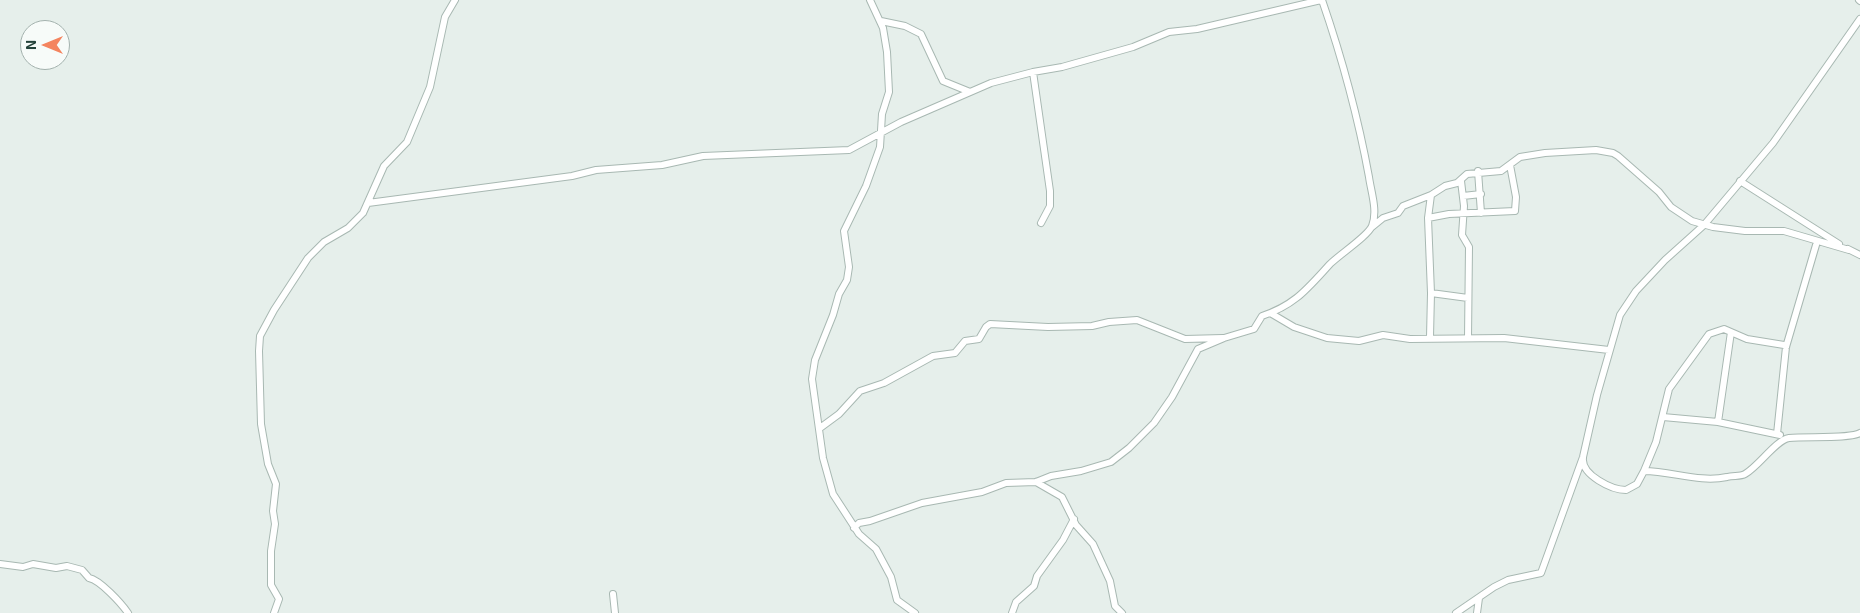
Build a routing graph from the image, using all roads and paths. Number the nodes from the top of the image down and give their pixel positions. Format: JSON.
{"nodes":[{"id":1,"x":455,"y":0,"type":"edge"},
{"id":2,"x":870,"y":0,"type":"edge"},
{"id":3,"x":1322,"y":0,"type":"edge"},
{"id":4,"x":1860,"y":19,"type":"edge"},
{"id":5,"x":881,"y":21,"type":"junction"},
{"id":6,"x":1033,"y":72,"type":"junction"},
{"id":7,"x":970,"y":92,"type":"junction"},
{"id":8,"x":882,"y":134,"type":"junction"},
{"id":9,"x":1510,"y":165,"type":"junction"},
{"id":10,"x":1478,"y":172,"type":"junction"},
{"id":11,"x":1461,"y":181,"type":"junction"},
{"id":12,"x":1740,"y":181,"type":"junction"},
{"id":13,"x":1481,"y":194,"type":"junction"},
{"id":14,"x":1431,"y":195,"type":"junction"},
{"id":15,"x":1463,"y":196,"type":"junction"},
{"id":16,"x":368,"y":203,"type":"junction"},
{"id":17,"x":1481,"y":213,"type":"junction"},
{"id":18,"x":1464,"y":214,"type":"junction"},
{"id":19,"x":1428,"y":218,"type":"junction"},
{"id":20,"x":1041,"y":223,"type":"dead end"},
{"id":21,"x":1704,"y":225,"type":"junction"},
{"id":22,"x":1372,"y":227,"type":"junction"},
{"id":23,"x":1816,"y":245,"type":"dead end"},
{"id":24,"x":1849,"y":250,"type":"junction"},
{"id":25,"x":1860,"y":255,"type":"edge"},
{"id":26,"x":1431,"y":293,"type":"junction"},
{"id":27,"x":1468,"y":298,"type":"junction"},
{"id":28,"x":1272,"y":314,"type":"junction"},
{"id":29,"x":1731,"y":332,"type":"junction"},
{"id":30,"x":1430,"y":337,"type":"junction"},
{"id":31,"x":1224,"y":338,"type":"junction"},
{"id":32,"x":1468,"y":338,"type":"junction"},
{"id":33,"x":1786,"y":347,"type":"junction"},
{"id":34,"x":1609,"y":350,"type":"junction"},
{"id":35,"x":1663,"y":417,"type":"junction"},
{"id":36,"x":1718,"y":422,"type":"junction"},
{"id":37,"x":820,"y":428,"type":"junction"},
{"id":38,"x":1860,"y":433,"type":"edge"},
{"id":39,"x":1777,"y":434,"type":"junction"},
{"id":40,"x":1788,"y":438,"type":"junction"},
{"id":41,"x":1583,"y":457,"type":"junction"},
{"id":42,"x":1644,"y":472,"type":"junction"},
{"id":43,"x":1036,"y":482,"type":"junction"},
{"id":44,"x":1074,"y":519,"type":"junction"},
{"id":45,"x":854,"y":528,"type":"junction"},
{"id":46,"x":0,"y":564,"type":"edge"},
{"id":47,"x":613,"y":594,"type":"dead end"},
{"id":48,"x":1479,"y":597,"type":"junction"},
{"id":49,"x":128,"y":613,"type":"edge"},
{"id":50,"x":274,"y":613,"type":"edge"},
{"id":51,"x":615,"y":613,"type":"edge"},
{"id":52,"x":915,"y":613,"type":"edge"},
{"id":53,"x":1012,"y":613,"type":"edge"},
{"id":54,"x":1122,"y":613,"type":"edge"},
{"id":55,"x":1456,"y":613,"type":"edge"},
{"id":56,"x":1477,"y":613,"type":"edge"}],
"edges":[{"from":1,"to":16,"type":"street"},
{"from":2,"to":5,"type":"street"},
{"from":3,"to":6,"type":"street"},
{"from":3,"to":22,"type":"street"},
{"from":4,"to":12,"type":"street"},
{"from":5,"to":7,"type":"street"},
{"from":5,"to":8,"type":"street"},
{"from":6,"to":7,"type":"street"},
{"from":6,"to":20,"type":"street"},
{"from":7,"to":8,"type":"street"},
{"from":8,"to":16,"type":"street"},
{"from":8,"to":37,"type":"street"},
{"from":9,"to":10,"type":"street"},
{"from":9,"to":17,"type":"street"},
{"from":9,"to":21,"type":"street"},
{"from":10,"to":11,"type":"street"},
{"from":10,"to":13,"type":"street"},
{"from":11,"to":14,"type":"street"},
{"from":11,"to":15,"type":"street"},
{"from":12,"to":21,"type":"street"},
{"from":12,"to":24,"type":"street"},
{"from":13,"to":15,"type":"street"},
{"from":13,"to":17,"type":"street"},
{"from":14,"to":19,"type":"street"},
{"from":14,"to":22,"type":"street"},
{"from":15,"to":18,"type":"street"},
{"from":16,"to":50,"type":"street"},
{"from":17,"to":18,"type":"street"},
{"from":18,"to":19,"type":"street"},
{"from":18,"to":27,"type":"street"},
{"from":19,"to":26,"type":"street"},
{"from":21,"to":24,"type":"street"},
{"from":21,"to":34,"type":"street"},
{"from":22,"to":28,"type":"street"},
{"from":23,"to":33,"type":"street"},
{"from":24,"to":25,"type":"street"},
{"from":26,"to":27,"type":"street"},
{"from":26,"to":30,"type":"street"},
{"from":27,"to":32,"type":"street"},
{"from":28,"to":30,"type":"street"},
{"from":28,"to":31,"type":"street"},
{"from":29,"to":33,"type":"street"},
{"from":29,"to":35,"type":"street"},
{"from":29,"to":36,"type":"street"},
{"from":30,"to":32,"type":"street"},
{"from":31,"to":37,"type":"street"},
{"from":31,"to":43,"type":"street"},
{"from":32,"to":34,"type":"street"},
{"from":33,"to":39,"type":"street"},
{"from":34,"to":41,"type":"street"},
{"from":35,"to":36,"type":"street"},
{"from":35,"to":42,"type":"street"},
{"from":36,"to":39,"type":"street"},
{"from":37,"to":45,"type":"street"},
{"from":38,"to":40,"type":"street"},
{"from":39,"to":40,"type":"street"},
{"from":40,"to":42,"type":"street"},
{"from":41,"to":42,"type":"street"},
{"from":41,"to":48,"type":"street"},
{"from":43,"to":44,"type":"street"},
{"from":43,"to":45,"type":"street"},
{"from":44,"to":53,"type":"street"},
{"from":44,"to":54,"type":"street"},
{"from":45,"to":52,"type":"street"},
{"from":46,"to":49,"type":"street"},
{"from":47,"to":51,"type":"street"},
{"from":48,"to":55,"type":"street"},
{"from":48,"to":56,"type":"street"}]}
